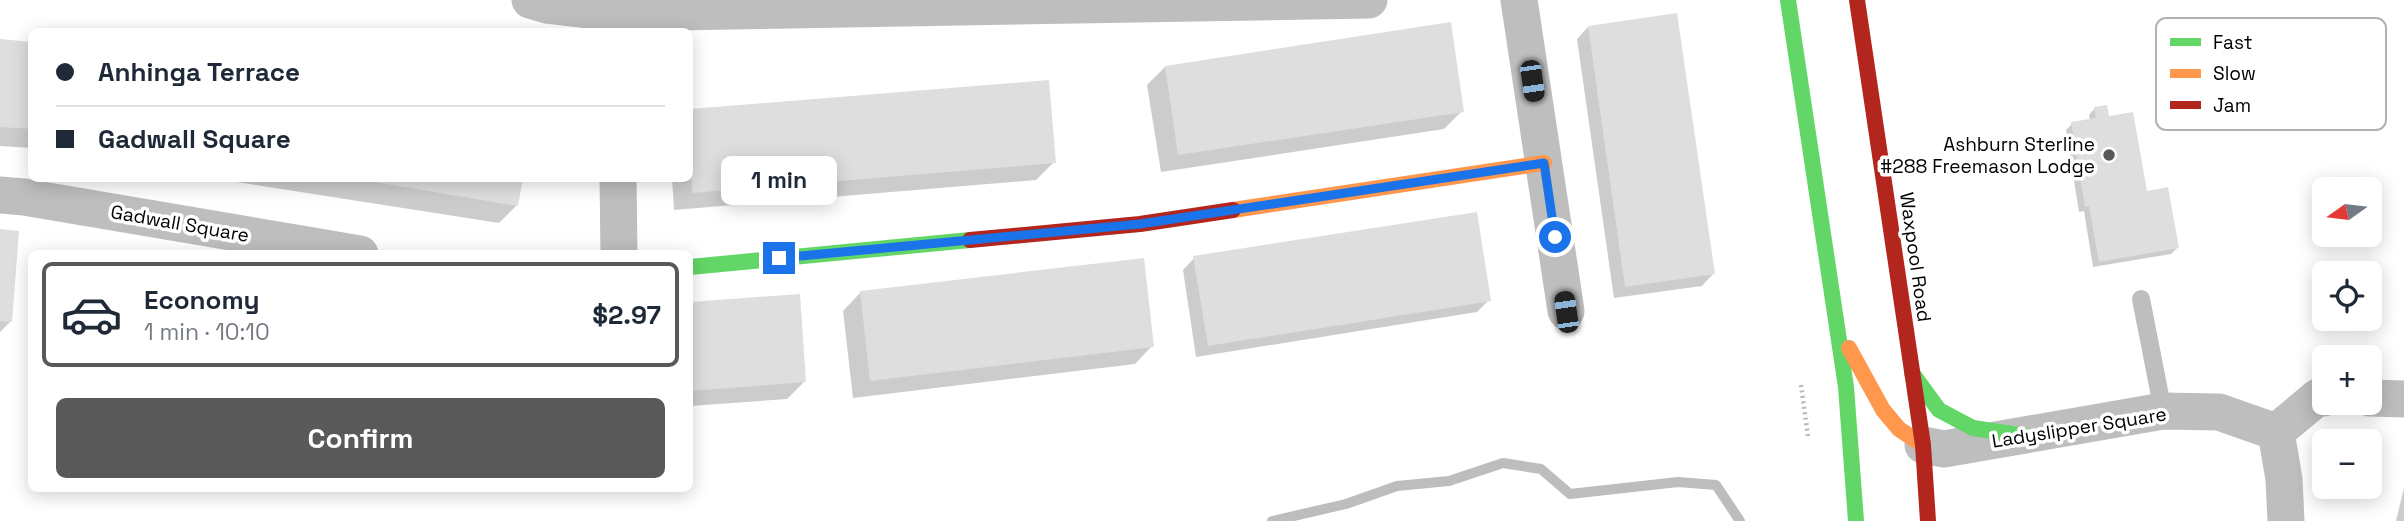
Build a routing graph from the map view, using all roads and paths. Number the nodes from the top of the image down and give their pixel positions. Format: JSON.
{"nodes":[{"id":1,"x":530,"y":0,"type":"edge"},
{"id":2,"x":1369,"y":0,"type":"edge"},
{"id":3,"x":1519,"y":0,"type":"edge"},
{"id":4,"x":1788,"y":0,"type":"edge"},
{"id":5,"x":1857,"y":0,"type":"edge"},
{"id":6,"x":616,"y":15,"type":"edge"},
{"id":7,"x":1544,"y":163,"type":"junction"},
{"id":8,"x":618,"y":182,"type":"edge"},
{"id":9,"x":0,"y":195,"type":"edge"},
{"id":10,"x":336,"y":250,"type":"edge"},
{"id":11,"x":619,"y":250,"type":"edge"},
{"id":12,"x":693,"y":267,"type":"edge"},
{"id":13,"x":2141,"y":299,"type":"dead end"},
{"id":14,"x":1566,"y":312,"type":"dead end"},
{"id":15,"x":1836,"y":324,"type":"junction"},
{"id":16,"x":1912,"y":373,"type":"junction"},
{"id":17,"x":1801,"y":385,"type":"dead end"},
{"id":18,"x":2382,"y":398,"type":"edge"},
{"id":19,"x":2404,"y":399,"type":"edge"},
{"id":20,"x":2312,"y":402,"type":"edge"},
{"id":21,"x":2163,"y":411,"type":"junction"},
{"id":22,"x":2276,"y":432,"type":"junction"},
{"id":23,"x":2025,"y":436,"type":"junction"},
{"id":24,"x":1810,"y":445,"type":"dead end"},
{"id":25,"x":1923,"y":445,"type":"junction"},
{"id":26,"x":1856,"y":521,"type":"edge"},
{"id":27,"x":1928,"y":521,"type":"edge"},
{"id":28,"x":2286,"y":521,"type":"edge"}],
"edges":[{"from":1,"to":6,"type":"street"},
{"from":2,"to":6,"type":"street"},
{"from":3,"to":7,"type":"street"},
{"from":4,"to":15,"type":"main road"},
{"from":5,"to":16,"type":"main road","name":"Waxpool Road"},
{"from":7,"to":12,"type":"main road"},
{"from":7,"to":14,"type":"street"},
{"from":8,"to":11,"type":"street"},
{"from":9,"to":10,"type":"street","name":"Gadwall Square"},
{"from":13,"to":21,"type":"lane"},
{"from":15,"to":25,"type":"main road"},
{"from":15,"to":26,"type":"main road"},
{"from":16,"to":23,"type":"main road"},
{"from":16,"to":25,"type":"main road","name":"Waxpool Road"},
{"from":17,"to":24,"type":"path"},
{"from":18,"to":19,"type":"street"},
{"from":20,"to":22,"type":"street"},
{"from":21,"to":22,"type":"street","name":"Ladyslipper Square"},
{"from":21,"to":23,"type":"street","name":"Ladyslipper Square"},
{"from":22,"to":28,"type":"street"},
{"from":23,"to":25,"type":"street","name":"Ladyslipper Square"},
{"from":25,"to":27,"type":"main road","name":"Waxpool Road"}]}
